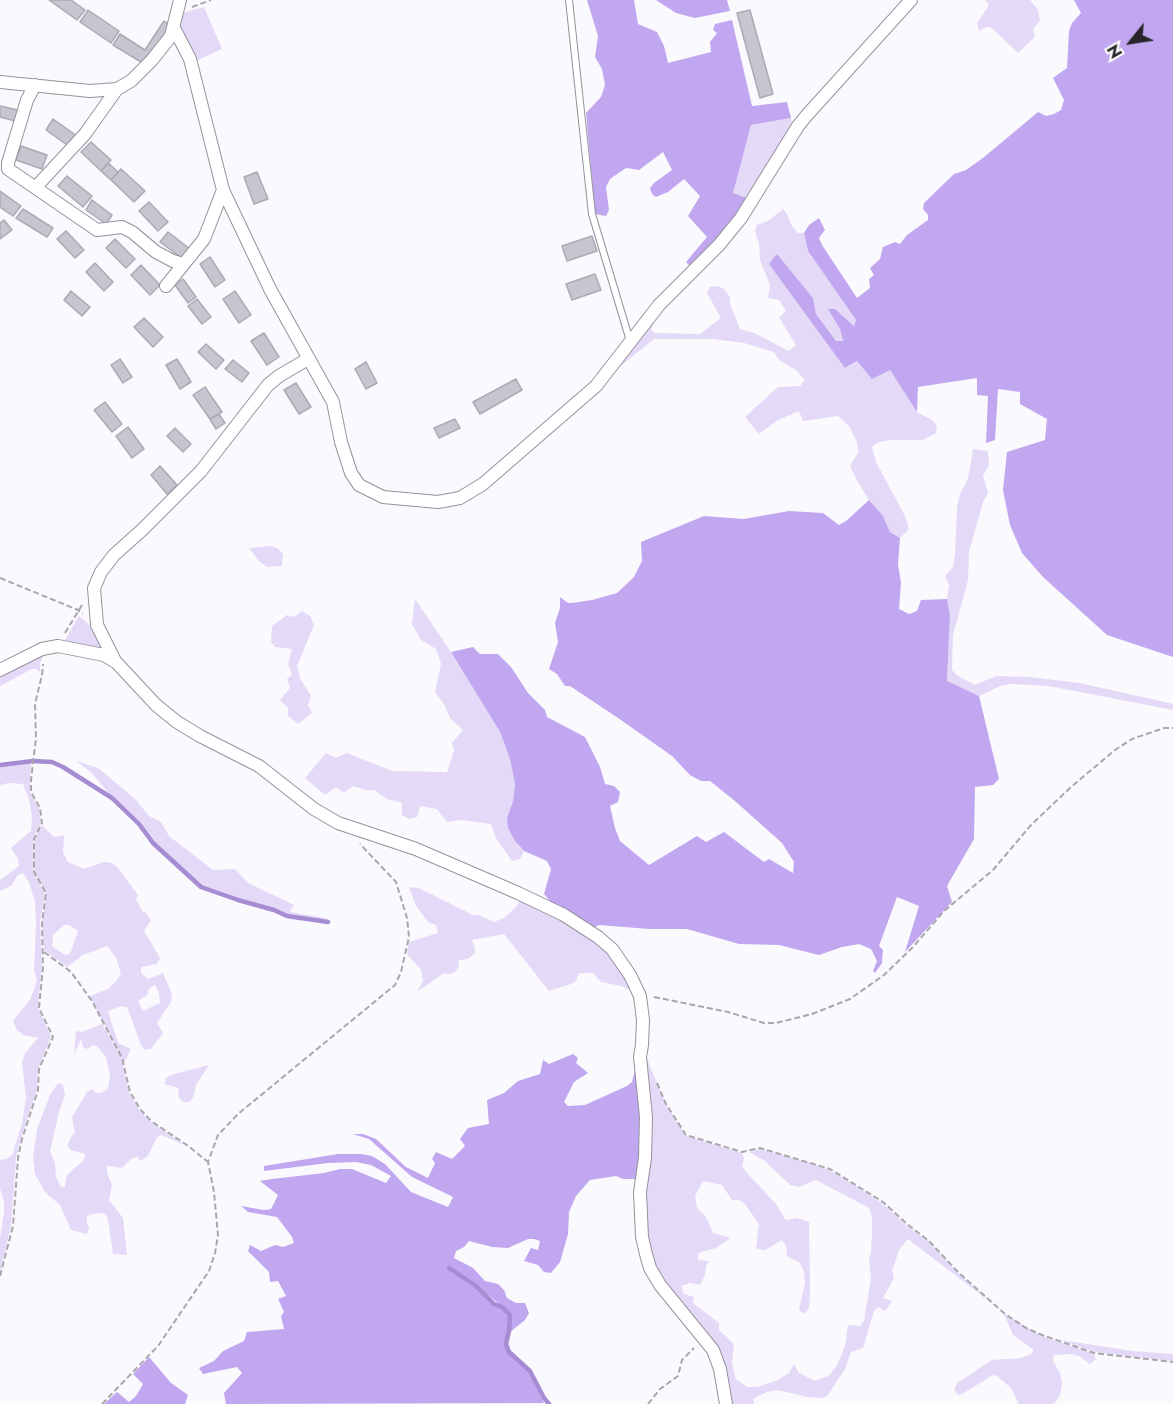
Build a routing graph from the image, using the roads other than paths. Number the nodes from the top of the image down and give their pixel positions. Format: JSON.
{"nodes":[{"id":1,"x":569,"y":0,"type":"edge"},
{"id":2,"x":912,"y":0,"type":"edge"},
{"id":3,"x":179,"y":6,"type":"edge"},
{"id":4,"x":174,"y":28,"type":"junction"},
{"id":5,"x":0,"y":82,"type":"edge"},
{"id":6,"x":35,"y":85,"type":"junction"},
{"id":7,"x":117,"y":89,"type":"junction"},
{"id":8,"x":36,"y":187,"type":"junction"},
{"id":9,"x":223,"y":190,"type":"junction"},
{"id":10,"x":183,"y":264,"type":"junction"},
{"id":11,"x":166,"y":286,"type":"dead end"},
{"id":12,"x":630,"y":342,"type":"junction"},
{"id":13,"x":308,"y":359,"type":"junction"},
{"id":14,"x":115,"y":662,"type":"junction"},
{"id":15,"x":0,"y":670,"type":"edge"},
{"id":16,"x":726,"y":1404,"type":"edge"}],
"edges":[{"from":1,"to":12,"type":"lane"},
{"from":2,"to":12,"type":"street"},
{"from":3,"to":4,"type":"street"},
{"from":4,"to":7,"type":"street"},
{"from":4,"to":9,"type":"street"},
{"from":5,"to":6,"type":"street"},
{"from":6,"to":7,"type":"street"},
{"from":6,"to":8,"type":"street"},
{"from":7,"to":8,"type":"street"},
{"from":8,"to":10,"type":"street"},
{"from":9,"to":10,"type":"street"},
{"from":9,"to":13,"type":"street"},
{"from":10,"to":11,"type":"street"},
{"from":12,"to":13,"type":"street"},
{"from":13,"to":14,"type":"street"},
{"from":14,"to":15,"type":"street"},
{"from":14,"to":16,"type":"street"}]}
